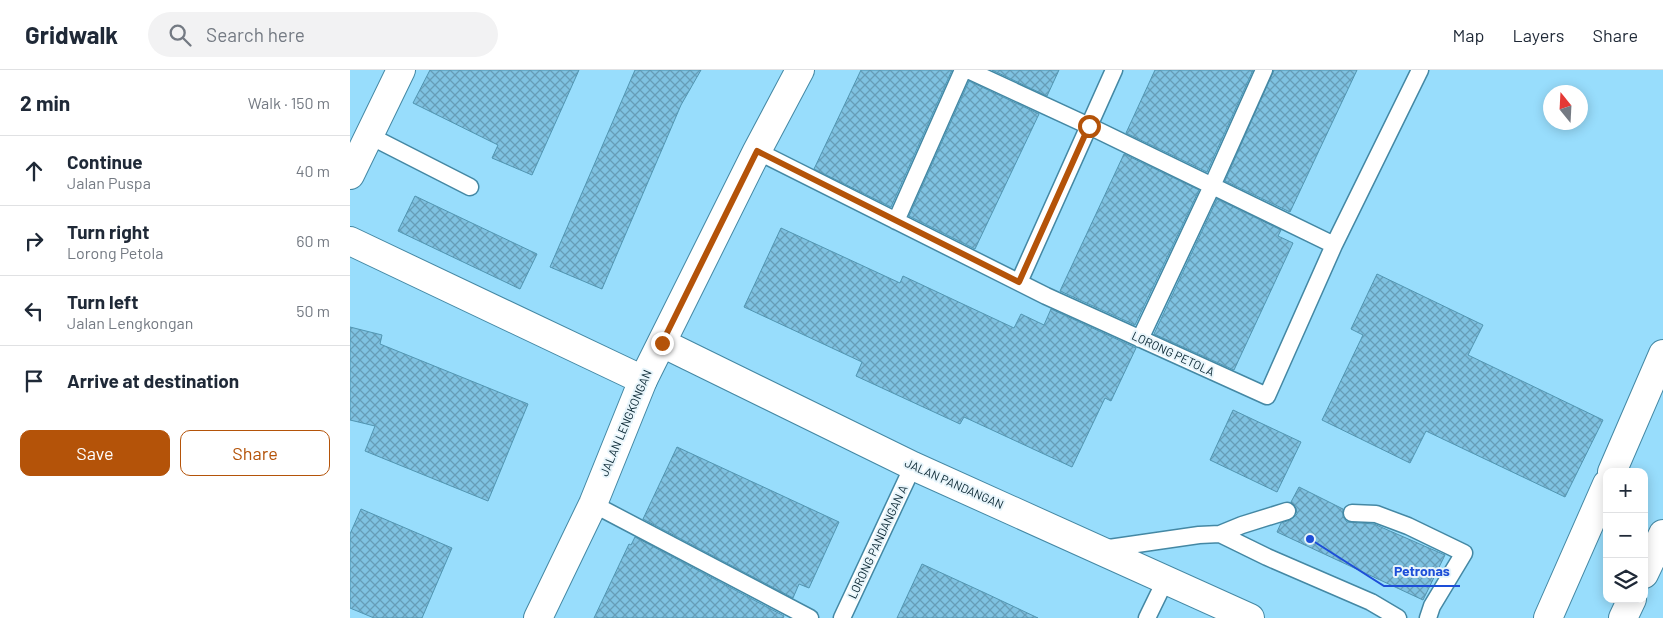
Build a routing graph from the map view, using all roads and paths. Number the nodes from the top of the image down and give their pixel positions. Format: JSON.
{"nodes":[{"id":1,"x":401,"y":70,"type":"edge"},
{"id":2,"x":800,"y":70,"type":"edge"},
{"id":3,"x":964,"y":70,"type":"edge"},
{"id":4,"x":968,"y":70,"type":"edge"},
{"id":5,"x":1114,"y":70,"type":"edge"},
{"id":6,"x":1264,"y":70,"type":"edge"},
{"id":7,"x":1420,"y":70,"type":"edge"},
{"id":8,"x":1089,"y":126,"type":"junction"},
{"id":9,"x":370,"y":136,"type":"junction"},
{"id":10,"x":757,"y":151,"type":"junction"},
{"id":11,"x":350,"y":175,"type":"edge"},
{"id":12,"x":1212,"y":186,"type":"junction"},
{"id":13,"x":470,"y":187,"type":"dead end"},
{"id":14,"x":896,"y":221,"type":"junction"},
{"id":15,"x":350,"y":241,"type":"edge"},
{"id":16,"x":1334,"y":246,"type":"junction"},
{"id":17,"x":1019,"y":282,"type":"junction"},
{"id":18,"x":1140,"y":339,"type":"junction"},
{"id":19,"x":662,"y":343,"type":"junction"},
{"id":20,"x":1663,"y":354,"type":"edge"},
{"id":21,"x":643,"y":380,"type":"junction"},
{"id":22,"x":913,"y":466,"type":"junction"},
{"id":23,"x":1614,"y":468,"type":"edge"},
{"id":24,"x":1603,"y":493,"type":"edge"},
{"id":25,"x":593,"y":504,"type":"junction"},
{"id":26,"x":1287,"y":511,"type":"dead end"},
{"id":27,"x":1352,"y":513,"type":"dead end"},
{"id":28,"x":1220,"y":534,"type":"junction"},
{"id":29,"x":1663,"y":534,"type":"edge"},
{"id":30,"x":1100,"y":549,"type":"junction"},
{"id":31,"x":1648,"y":566,"type":"edge"},
{"id":32,"x":1165,"y":581,"type":"junction"},
{"id":33,"x":1630,"y":603,"type":"edge"},
{"id":34,"x":538,"y":618,"type":"edge"},
{"id":35,"x":810,"y":618,"type":"edge"},
{"id":36,"x":842,"y":618,"type":"edge"},
{"id":37,"x":1147,"y":618,"type":"edge"},
{"id":38,"x":1250,"y":618,"type":"edge"},
{"id":39,"x":1398,"y":618,"type":"edge"},
{"id":40,"x":1428,"y":618,"type":"edge"},
{"id":41,"x":1548,"y":618,"type":"edge"},
{"id":42,"x":1624,"y":618,"type":"edge"}],
"edges":[{"from":1,"to":9,"type":"street"},
{"from":2,"to":10,"type":"street","name":"JALAN LENGKONGAN"},
{"from":3,"to":14,"type":"lane"},
{"from":4,"to":8,"type":"lane"},
{"from":5,"to":8,"type":"lane"},
{"from":6,"to":12,"type":"lane"},
{"from":7,"to":16,"type":"lane","name":"LORONG PETOLA"},
{"from":8,"to":12,"type":"lane"},
{"from":8,"to":17,"type":"lane"},
{"from":9,"to":11,"type":"street"},
{"from":9,"to":13,"type":"lane"},
{"from":10,"to":14,"type":"lane","name":"LORONG PETOLA"},
{"from":10,"to":19,"type":"street","name":"JALAN LENGKONGAN"},
{"from":12,"to":16,"type":"lane"},
{"from":12,"to":18,"type":"lane"},
{"from":14,"to":17,"type":"lane","name":"LORONG PETOLA"},
{"from":15,"to":21,"type":"street"},
{"from":16,"to":18,"type":"lane","name":"LORONG PETOLA"},
{"from":17,"to":18,"type":"lane","name":"LORONG PETOLA"},
{"from":19,"to":21,"type":"street","name":"JALAN LENGKONGAN"},
{"from":19,"to":22,"type":"street","name":"JALAN PANDANGAN"},
{"from":20,"to":23,"type":"street"},
{"from":21,"to":25,"type":"street","name":"JALAN LENGKONGAN"},
{"from":22,"to":30,"type":"street","name":"JALAN PANDANGAN"},
{"from":22,"to":36,"type":"lane","name":"LORONG PANDANGAN A"},
{"from":24,"to":41,"type":"street"},
{"from":25,"to":34,"type":"street","name":"JALAN LENGKONGAN"},
{"from":25,"to":35,"type":"lane"},
{"from":26,"to":28,"type":"lane"},
{"from":27,"to":40,"type":"lane"},
{"from":28,"to":30,"type":"lane"},
{"from":28,"to":39,"type":"lane"},
{"from":29,"to":31,"type":"street"},
{"from":30,"to":32,"type":"street","name":"JALAN PANDANGAN"},
{"from":32,"to":37,"type":"lane"},
{"from":32,"to":38,"type":"street","name":"JALAN PANDANGAN"},
{"from":33,"to":42,"type":"street"}]}
